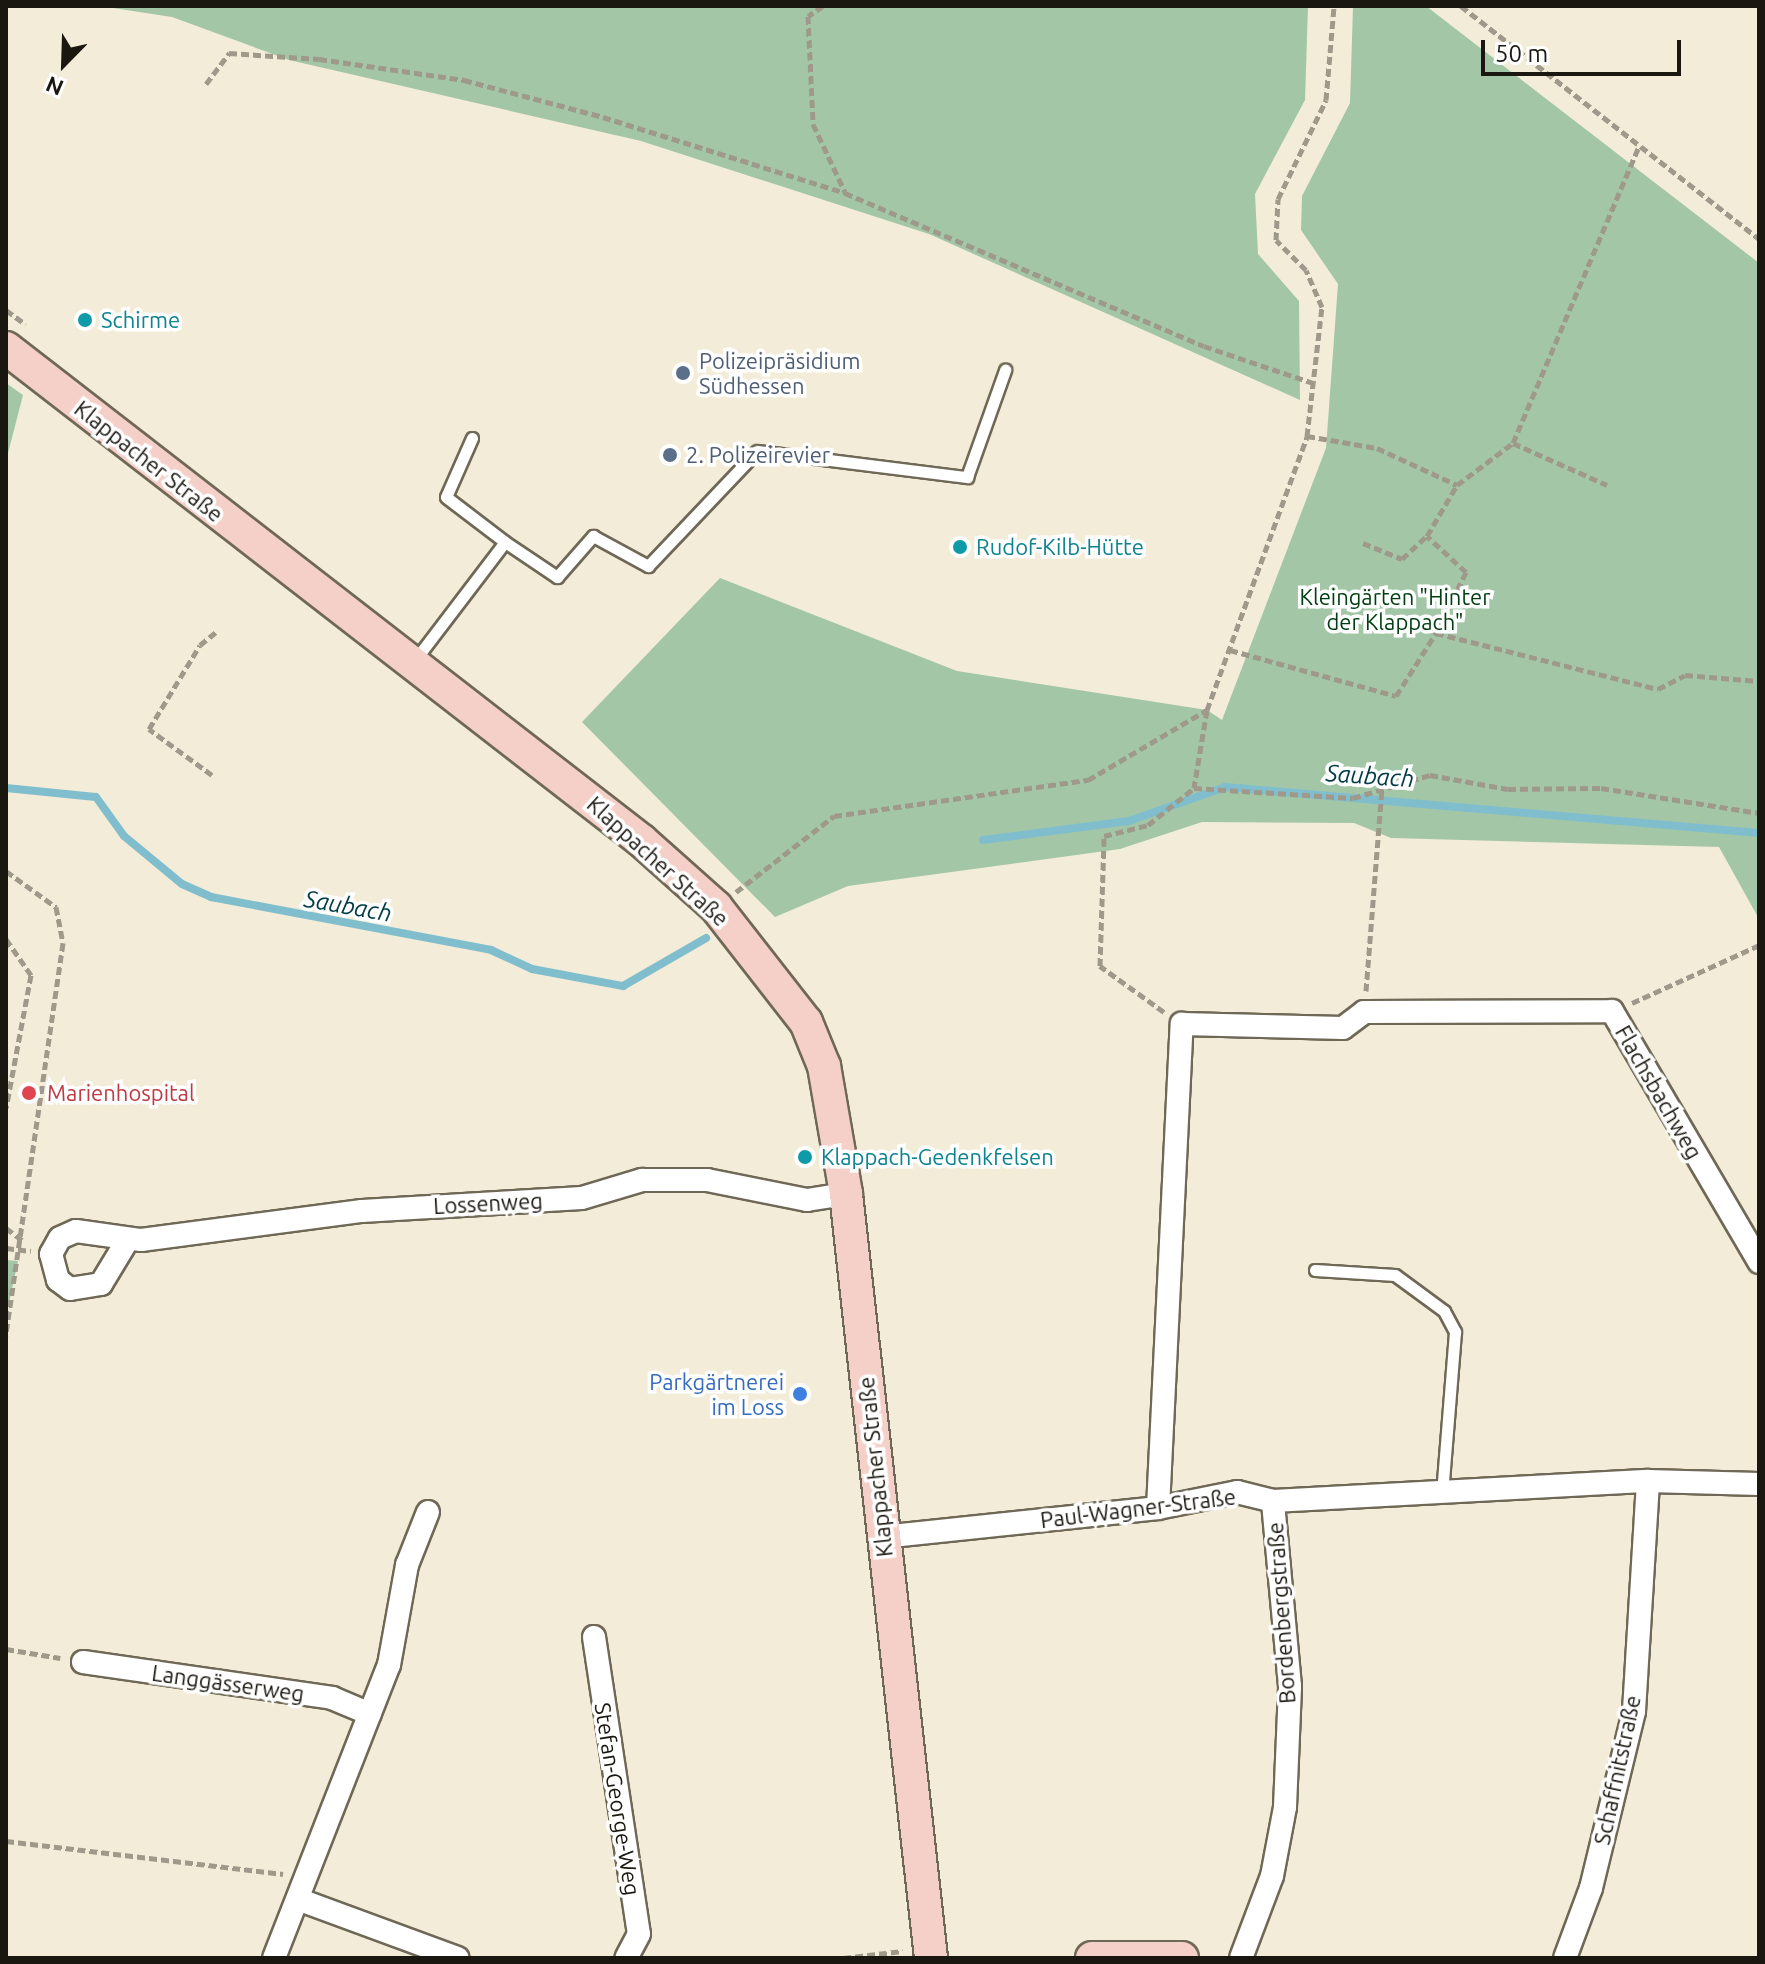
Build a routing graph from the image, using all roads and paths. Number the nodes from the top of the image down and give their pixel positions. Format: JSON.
{"nodes":[{"id":1,"x":823,"y":6,"type":"edge"},
{"id":2,"x":1334,"y":6,"type":"edge"},
{"id":3,"x":1461,"y":6,"type":"edge"},
{"id":4,"x":206,"y":84,"type":"dead end"},
{"id":5,"x":1639,"y":146,"type":"junction"},
{"id":6,"x":845,"y":193,"type":"junction"},
{"id":7,"x":1759,"y":239,"type":"edge"},
{"id":8,"x":6,"y":348,"type":"edge"},
{"id":9,"x":1005,"y":370,"type":"dead end"},
{"id":10,"x":1313,"y":383,"type":"junction"},
{"id":11,"x":1307,"y":436,"type":"junction"},
{"id":12,"x":472,"y":438,"type":"dead end"},
{"id":13,"x":1513,"y":443,"type":"junction"},
{"id":14,"x":1457,"y":485,"type":"junction"},
{"id":15,"x":1607,"y":485,"type":"dead end"},
{"id":16,"x":1427,"y":536,"type":"junction"},
{"id":17,"x":505,"y":542,"type":"junction"},
{"id":18,"x":1363,"y":543,"type":"dead end"},
{"id":19,"x":216,"y":632,"type":"dead end"},
{"id":20,"x":1436,"y":633,"type":"junction"},
{"id":21,"x":1230,"y":650,"type":"junction"},
{"id":22,"x":412,"y":664,"type":"junction"},
{"id":23,"x":1759,"y":681,"type":"edge"},
{"id":24,"x":1207,"y":710,"type":"junction"},
{"id":25,"x":212,"y":775,"type":"dead end"},
{"id":26,"x":1194,"y":788,"type":"junction"},
{"id":27,"x":1381,"y":791,"type":"junction"},
{"id":28,"x":1759,"y":813,"type":"edge"},
{"id":29,"x":6,"y":871,"type":"edge"},
{"id":30,"x":716,"y":907,"type":"junction"},
{"id":31,"x":6,"y":939,"type":"edge"},
{"id":32,"x":1759,"y":945,"type":"edge"},
{"id":33,"x":1612,"y":1011,"type":"junction"},
{"id":34,"x":1364,"y":1012,"type":"junction"},
{"id":35,"x":1182,"y":1024,"type":"junction"},
{"id":36,"x":6,"y":1108,"type":"edge"},
{"id":37,"x":846,"y":1194,"type":"junction"},
{"id":38,"x":6,"y":1228,"type":"edge"},
{"id":39,"x":127,"y":1241,"type":"dead end"},
{"id":40,"x":6,"y":1248,"type":"edge"},
{"id":41,"x":20,"y":1249,"type":"junction"},
{"id":42,"x":1759,"y":1262,"type":"edge"},
{"id":43,"x":1315,"y":1270,"type":"dead end"},
{"id":44,"x":6,"y":1336,"type":"edge"},
{"id":45,"x":1648,"y":1481,"type":"junction"},
{"id":46,"x":1759,"y":1484,"type":"edge"},
{"id":47,"x":1442,"y":1492,"type":"junction"},
{"id":48,"x":1273,"y":1501,"type":"junction"},
{"id":49,"x":1158,"y":1508,"type":"junction"},
{"id":50,"x":428,"y":1512,"type":"dead end"},
{"id":51,"x":882,"y":1537,"type":"junction"},
{"id":52,"x":594,"y":1637,"type":"dead end"},
{"id":53,"x":6,"y":1649,"type":"edge"},
{"id":54,"x":83,"y":1662,"type":"joint"},
{"id":55,"x":370,"y":1714,"type":"junction"},
{"id":56,"x":6,"y":1841,"type":"edge"},
{"id":57,"x":308,"y":1877,"type":"junction"},
{"id":58,"x":300,"y":1900,"type":"junction"},
{"id":59,"x":919,"y":1954,"type":"edge"},
{"id":60,"x":274,"y":1958,"type":"edge"},
{"id":61,"x":458,"y":1958,"type":"edge"},
{"id":62,"x":626,"y":1958,"type":"edge"},
{"id":63,"x":843,"y":1958,"type":"edge"},
{"id":64,"x":1092,"y":1958,"type":"edge"},
{"id":65,"x":1182,"y":1958,"type":"edge"},
{"id":66,"x":1241,"y":1958,"type":"edge"},
{"id":67,"x":1565,"y":1958,"type":"edge"}],
"edges":[{"from":1,"to":6,"type":"path"},
{"from":2,"to":10,"type":"path"},
{"from":3,"to":5,"type":"path"},
{"from":4,"to":6,"type":"path"},
{"from":5,"to":7,"type":"path"},
{"from":5,"to":13,"type":"path"},
{"from":6,"to":10,"type":"path"},
{"from":8,"to":22,"type":"main road","name":"Klappacher Straße"},
{"from":9,"to":17,"type":"lane"},
{"from":10,"to":11,"type":"path"},
{"from":11,"to":14,"type":"path"},
{"from":11,"to":21,"type":"path"},
{"from":12,"to":17,"type":"lane"},
{"from":13,"to":14,"type":"path"},
{"from":13,"to":15,"type":"path"},
{"from":14,"to":16,"type":"path"},
{"from":16,"to":18,"type":"path"},
{"from":16,"to":20,"type":"path"},
{"from":17,"to":22,"type":"lane"},
{"from":19,"to":25,"type":"path"},
{"from":20,"to":21,"type":"path"},
{"from":20,"to":23,"type":"path"},
{"from":21,"to":24,"type":"path"},
{"from":22,"to":30,"type":"main road","name":"Klappacher Straße"},
{"from":24,"to":26,"type":"path"},
{"from":24,"to":30,"type":"path"},
{"from":26,"to":27,"type":"path"},
{"from":26,"to":35,"type":"path"},
{"from":27,"to":28,"type":"path"},
{"from":27,"to":34,"type":"path"},
{"from":29,"to":41,"type":"path"},
{"from":30,"to":37,"type":"main road","name":"Klappacher Straße"},
{"from":31,"to":36,"type":"path"},
{"from":32,"to":33,"type":"path"},
{"from":33,"to":34,"type":"street","name":"Flachsbachweg"},
{"from":33,"to":42,"type":"street","name":"Flachsbachweg"},
{"from":34,"to":35,"type":"street","name":"Flachsbachweg"},
{"from":35,"to":49,"type":"street"},
{"from":37,"to":39,"type":"street","name":"Lossenweg"},
{"from":37,"to":51,"type":"main road","name":"Klappacher Straße"},
{"from":38,"to":41,"type":"path"},
{"from":40,"to":41,"type":"path"},
{"from":41,"to":44,"type":"path"},
{"from":43,"to":47,"type":"lane"},
{"from":45,"to":46,"type":"street","name":"Paul-Wagner-Straße"},
{"from":45,"to":47,"type":"street","name":"Paul-Wagner-Straße"},
{"from":45,"to":67,"type":"street","name":"Schaffnitstraße"},
{"from":47,"to":48,"type":"street","name":"Paul-Wagner-Straße"},
{"from":48,"to":49,"type":"street","name":"Paul-Wagner-Straße"},
{"from":48,"to":66,"type":"street","name":"Bordenbergstraße"},
{"from":49,"to":51,"type":"street","name":"Paul-Wagner-Straße"},
{"from":50,"to":55,"type":"street"},
{"from":51,"to":59,"type":"main road","name":"Klappacher Straße"},
{"from":52,"to":62,"type":"street","name":"Stefan-George-Weg"},
{"from":53,"to":54,"type":"path"},
{"from":54,"to":55,"type":"street","name":"Langgässerweg"},
{"from":55,"to":57,"type":"street"},
{"from":56,"to":57,"type":"path"},
{"from":57,"to":58,"type":"street"},
{"from":58,"to":60,"type":"street"},
{"from":58,"to":61,"type":"street"},
{"from":59,"to":63,"type":"path"},
{"from":64,"to":65,"type":"main road"}]}
